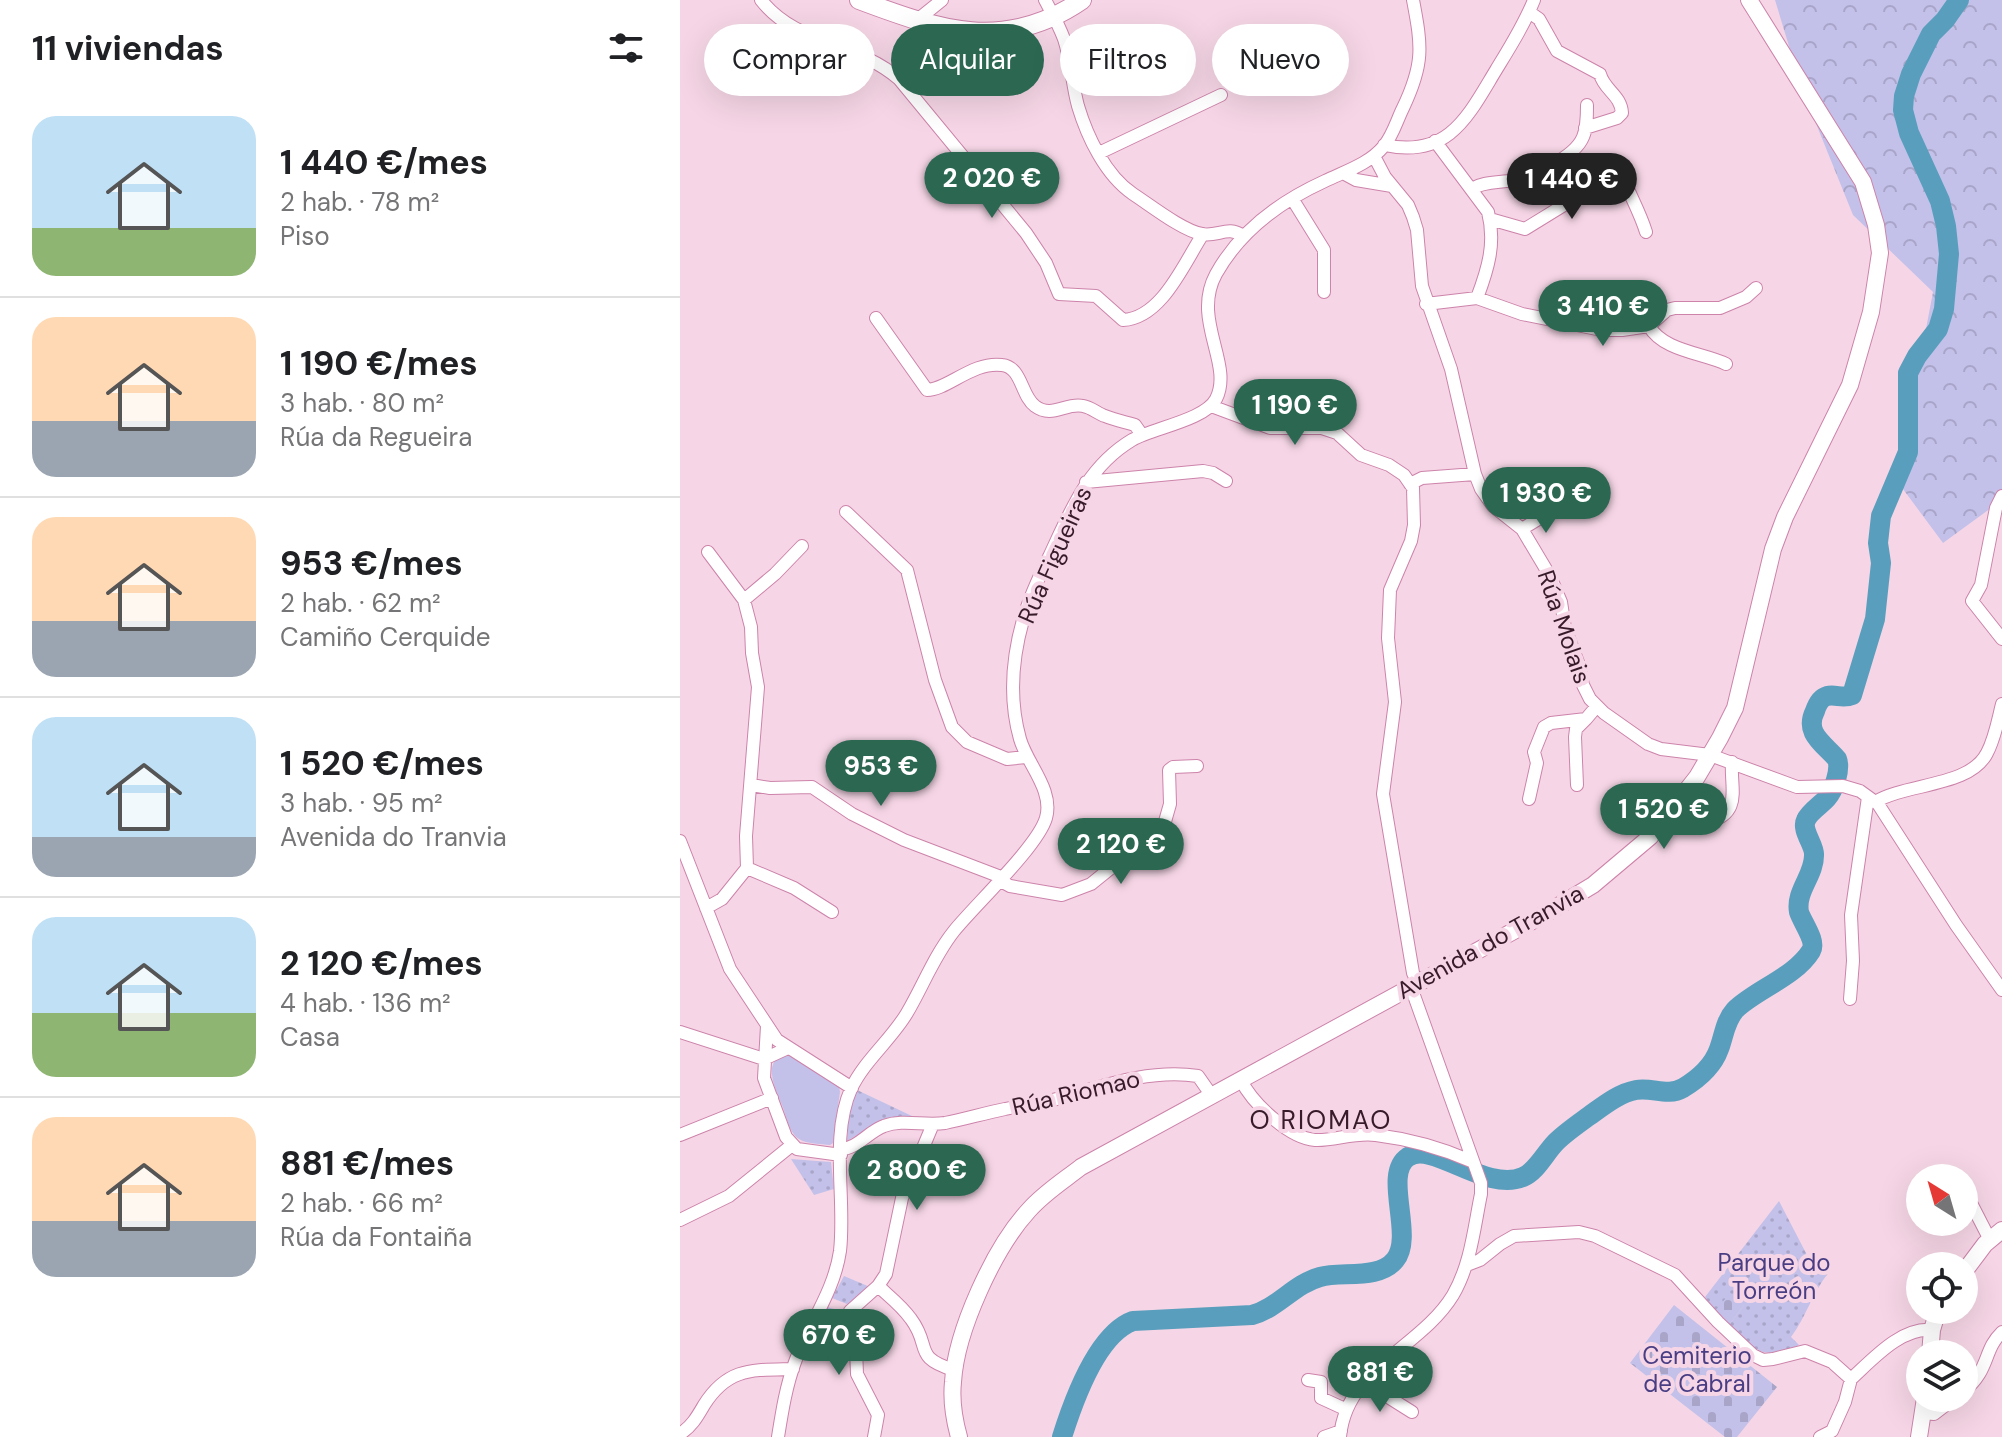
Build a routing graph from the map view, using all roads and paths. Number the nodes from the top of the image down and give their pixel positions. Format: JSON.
{"nodes":[{"id":1,"x":761,"y":0,"type":"edge"},
{"id":2,"x":859,"y":0,"type":"edge"},
{"id":3,"x":942,"y":0,"type":"edge"},
{"id":4,"x":1045,"y":0,"type":"edge"},
{"id":5,"x":1082,"y":0,"type":"edge"},
{"id":6,"x":1413,"y":0,"type":"edge"},
{"id":7,"x":1749,"y":0,"type":"edge"},
{"id":8,"x":1532,"y":6,"type":"edge"},
{"id":9,"x":1055,"y":17,"type":"junction"},
{"id":10,"x":916,"y":21,"type":"junction"},
{"id":11,"x":1219,"y":96,"type":"edge"},
{"id":12,"x":1587,"y":105,"type":"dead end"},
{"id":13,"x":1585,"y":128,"type":"junction"},
{"id":14,"x":1435,"y":141,"type":"junction"},
{"id":15,"x":1384,"y":145,"type":"junction"},
{"id":16,"x":1099,"y":153,"type":"junction"},
{"id":17,"x":1374,"y":156,"type":"junction"},
{"id":18,"x":1343,"y":173,"type":"junction"},
{"id":19,"x":1392,"y":186,"type":"junction"},
{"id":20,"x":1471,"y":189,"type":"junction"},
{"id":21,"x":1293,"y":200,"type":"junction"},
{"id":22,"x":1490,"y":219,"type":"junction"},
{"id":23,"x":1646,"y":232,"type":"dead end"},
{"id":24,"x":1203,"y":234,"type":"junction"},
{"id":25,"x":1243,"y":236,"type":"junction"},
{"id":26,"x":1756,"y":288,"type":"dead end"},
{"id":27,"x":1324,"y":292,"type":"dead end"},
{"id":28,"x":1477,"y":298,"type":"junction"},
{"id":29,"x":1426,"y":304,"type":"junction"},
{"id":30,"x":876,"y":318,"type":"dead end"},
{"id":31,"x":1649,"y":326,"type":"junction"},
{"id":32,"x":1726,"y":364,"type":"dead end"},
{"id":33,"x":1211,"y":406,"type":"junction"},
{"id":34,"x":1142,"y":435,"type":"junction"},
{"id":35,"x":1475,"y":474,"type":"junction"},
{"id":36,"x":1226,"y":481,"type":"dead end"},
{"id":37,"x":1086,"y":482,"type":"junction"},
{"id":38,"x":1410,"y":484,"type":"junction"},
{"id":39,"x":2002,"y":496,"type":"edge"},
{"id":40,"x":1596,"y":497,"type":"dead end"},
{"id":41,"x":846,"y":512,"type":"dead end"},
{"id":42,"x":1522,"y":529,"type":"junction"},
{"id":43,"x":802,"y":546,"type":"dead end"},
{"id":44,"x":708,"y":552,"type":"dead end"},
{"id":45,"x":744,"y":600,"type":"junction"},
{"id":46,"x":2002,"y":639,"type":"edge"},
{"id":47,"x":2002,"y":704,"type":"edge"},
{"id":48,"x":1597,"y":706,"type":"junction"},
{"id":49,"x":1586,"y":719,"type":"junction"},
{"id":50,"x":1710,"y":755,"type":"junction"},
{"id":51,"x":1026,"y":757,"type":"junction"},
{"id":52,"x":1732,"y":762,"type":"junction"},
{"id":53,"x":1197,"y":766,"type":"dead end"},
{"id":54,"x":751,"y":785,"type":"junction"},
{"id":55,"x":1577,"y":785,"type":"dead end"},
{"id":56,"x":1529,"y":799,"type":"dead end"},
{"id":57,"x":1871,"y":800,"type":"junction"},
{"id":58,"x":1708,"y":822,"type":"dead end"},
{"id":59,"x":680,"y":841,"type":"edge"},
{"id":60,"x":747,"y":868,"type":"junction"},
{"id":61,"x":1000,"y":878,"type":"junction"},
{"id":62,"x":706,"y":908,"type":"junction"},
{"id":63,"x":832,"y":912,"type":"dead end"},
{"id":64,"x":1414,"y":985,"type":"junction"},
{"id":65,"x":2002,"y":990,"type":"edge"},
{"id":66,"x":1850,"y":999,"type":"dead end"},
{"id":67,"x":767,"y":1026,"type":"junction"},
{"id":68,"x":680,"y":1032,"type":"edge"},
{"id":69,"x":788,"y":1048,"type":"junction"},
{"id":70,"x":764,"y":1059,"type":"junction"},
{"id":71,"x":1241,"y":1080,"type":"junction"},
{"id":72,"x":852,"y":1088,"type":"junction"},
{"id":73,"x":1212,"y":1096,"type":"junction"},
{"id":74,"x":772,"y":1098,"type":"junction"},
{"id":75,"x":933,"y":1124,"type":"junction"},
{"id":76,"x":680,"y":1135,"type":"edge"},
{"id":77,"x":792,"y":1145,"type":"junction"},
{"id":78,"x":841,"y":1152,"type":"junction"},
{"id":79,"x":1476,"y":1172,"type":"junction"},
{"id":80,"x":1978,"y":1212,"type":"edge"},
{"id":81,"x":680,"y":1220,"type":"edge"},
{"id":82,"x":1996,"y":1235,"type":"edge"},
{"id":83,"x":1978,"y":1256,"type":"edge"},
{"id":84,"x":1467,"y":1265,"type":"junction"},
{"id":85,"x":878,"y":1286,"type":"junction"},
{"id":86,"x":825,"y":1301,"type":"junction"},
{"id":87,"x":850,"y":1311,"type":"junction"},
{"id":88,"x":1934,"y":1324,"type":"edge"},
{"id":89,"x":1932,"y":1330,"type":"junction"},
{"id":90,"x":2002,"y":1332,"type":"edge"},
{"id":91,"x":1931,"y":1340,"type":"edge"},
{"id":92,"x":793,"y":1369,"type":"junction"},
{"id":93,"x":954,"y":1370,"type":"junction"},
{"id":94,"x":1978,"y":1377,"type":"edge"},
{"id":95,"x":1851,"y":1379,"type":"junction"},
{"id":96,"x":1308,"y":1380,"type":"dead end"},
{"id":97,"x":1362,"y":1385,"type":"junction"},
{"id":98,"x":1345,"y":1409,"type":"junction"},
{"id":99,"x":1412,"y":1412,"type":"dead end"},
{"id":100,"x":1923,"y":1412,"type":"edge"},
{"id":101,"x":680,"y":1434,"type":"edge"},
{"id":102,"x":1340,"y":1434,"type":"edge"},
{"id":103,"x":778,"y":1437,"type":"edge"},
{"id":104,"x":874,"y":1437,"type":"edge"},
{"id":105,"x":959,"y":1437,"type":"edge"},
{"id":106,"x":1324,"y":1437,"type":"edge"},
{"id":107,"x":1820,"y":1437,"type":"edge"},
{"id":108,"x":1919,"y":1437,"type":"edge"}],
"edges":[{"from":1,"to":24,"type":"street"},
{"from":2,"to":10,"type":"main road"},
{"from":3,"to":10,"type":"street"},
{"from":4,"to":9,"type":"street"},
{"from":5,"to":9,"type":"main road"},
{"from":6,"to":15,"type":"street"},
{"from":7,"to":50,"type":"main road","name":"Avenida do Tranvia"},
{"from":8,"to":13,"type":"street"},
{"from":8,"to":14,"type":"street"},
{"from":9,"to":10,"type":"main road"},
{"from":9,"to":16,"type":"street"},
{"from":11,"to":16,"type":"street"},
{"from":12,"to":13,"type":"street"},
{"from":13,"to":20,"type":"street"},
{"from":14,"to":15,"type":"street"},
{"from":14,"to":20,"type":"street"},
{"from":15,"to":17,"type":"street"},
{"from":16,"to":24,"type":"street"},
{"from":17,"to":18,"type":"street"},
{"from":17,"to":19,"type":"street","name":"Rúa Molais"},
{"from":18,"to":19,"type":"street"},
{"from":18,"to":21,"type":"street"},
{"from":19,"to":29,"type":"street","name":"Rúa Molais"},
{"from":20,"to":22,"type":"street"},
{"from":21,"to":25,"type":"street"},
{"from":21,"to":27,"type":"street"},
{"from":22,"to":23,"type":"street"},
{"from":22,"to":28,"type":"street"},
{"from":24,"to":25,"type":"street"},
{"from":25,"to":33,"type":"street"},
{"from":26,"to":31,"type":"street"},
{"from":28,"to":29,"type":"street"},
{"from":28,"to":31,"type":"street"},
{"from":29,"to":35,"type":"street","name":"Rúa Molais"},
{"from":30,"to":34,"type":"street"},
{"from":31,"to":32,"type":"street"},
{"from":33,"to":34,"type":"street","name":"Rúa Figueiras"},
{"from":33,"to":38,"type":"street"},
{"from":34,"to":37,"type":"street","name":"Rúa Figueiras"},
{"from":35,"to":38,"type":"street"},
{"from":35,"to":42,"type":"street","name":"Rúa Molais"},
{"from":36,"to":37,"type":"street"},
{"from":37,"to":51,"type":"street","name":"Rúa Figueiras"},
{"from":38,"to":64,"type":"street"},
{"from":39,"to":46,"type":"street"},
{"from":40,"to":42,"type":"street"},
{"from":41,"to":51,"type":"street"},
{"from":42,"to":48,"type":"street","name":"Rúa Molais"},
{"from":43,"to":45,"type":"street"},
{"from":44,"to":45,"type":"street"},
{"from":45,"to":54,"type":"street"},
{"from":47,"to":57,"type":"street"},
{"from":48,"to":49,"type":"street"},
{"from":48,"to":50,"type":"street","name":"Rúa Molais"},
{"from":49,"to":55,"type":"street"},
{"from":49,"to":56,"type":"street"},
{"from":50,"to":52,"type":"street","name":"Rúa Molais"},
{"from":50,"to":64,"type":"main road","name":"Avenida do Tranvia"},
{"from":51,"to":61,"type":"street","name":"Rúa Figueiras"},
{"from":52,"to":57,"type":"street","name":"Rúa Molais"},
{"from":52,"to":58,"type":"street"},
{"from":53,"to":61,"type":"street"},
{"from":54,"to":60,"type":"street"},
{"from":54,"to":61,"type":"street"},
{"from":57,"to":65,"type":"street"},
{"from":57,"to":66,"type":"street"},
{"from":59,"to":62,"type":"street"},
{"from":60,"to":62,"type":"street"},
{"from":60,"to":63,"type":"street"},
{"from":61,"to":72,"type":"street","name":"Rúa Figueiras"},
{"from":62,"to":67,"type":"street"},
{"from":64,"to":71,"type":"main road","name":"Avenida do Tranvia"},
{"from":64,"to":79,"type":"street"},
{"from":67,"to":69,"type":"street"},
{"from":67,"to":70,"type":"street"},
{"from":68,"to":70,"type":"street"},
{"from":69,"to":70,"type":"street"},
{"from":69,"to":72,"type":"street"},
{"from":70,"to":74,"type":"street"},
{"from":71,"to":73,"type":"main road","name":"Avenida do Tranvia"},
{"from":71,"to":79,"type":"street"},
{"from":72,"to":78,"type":"street","name":"Rúa Figueiras"},
{"from":73,"to":75,"type":"street","name":"Rúa Riomao"},
{"from":73,"to":93,"type":"main road","name":"Avenida do Tranvia"},
{"from":74,"to":76,"type":"street"},
{"from":74,"to":77,"type":"street"},
{"from":75,"to":78,"type":"street","name":"Rúa Riomao"},
{"from":75,"to":85,"type":"street"},
{"from":77,"to":78,"type":"street"},
{"from":77,"to":81,"type":"street"},
{"from":78,"to":86,"type":"street","name":"Rúa Figueiras"},
{"from":79,"to":84,"type":"street"},
{"from":80,"to":82,"type":"street"},
{"from":82,"to":83,"type":"main road"},
{"from":84,"to":95,"type":"street"},
{"from":84,"to":97,"type":"street"},
{"from":85,"to":87,"type":"street"},
{"from":85,"to":93,"type":"street"},
{"from":86,"to":87,"type":"street"},
{"from":86,"to":92,"type":"street","name":"Rúa Figueiras"},
{"from":87,"to":104,"type":"street"},
{"from":88,"to":89,"type":"main road"},
{"from":89,"to":91,"type":"main road"},
{"from":89,"to":95,"type":"street"},
{"from":90,"to":94,"type":"street"},
{"from":92,"to":101,"type":"street"},
{"from":92,"to":103,"type":"street","name":"Rúa Figueiras"},
{"from":93,"to":105,"type":"main road","name":"Avenida do Tranvia"},
{"from":95,"to":107,"type":"street"},
{"from":96,"to":98,"type":"street"},
{"from":97,"to":98,"type":"street"},
{"from":97,"to":99,"type":"street"},
{"from":98,"to":102,"type":"street"},
{"from":100,"to":108,"type":"main road"},
{"from":102,"to":106,"type":"street"}]}
